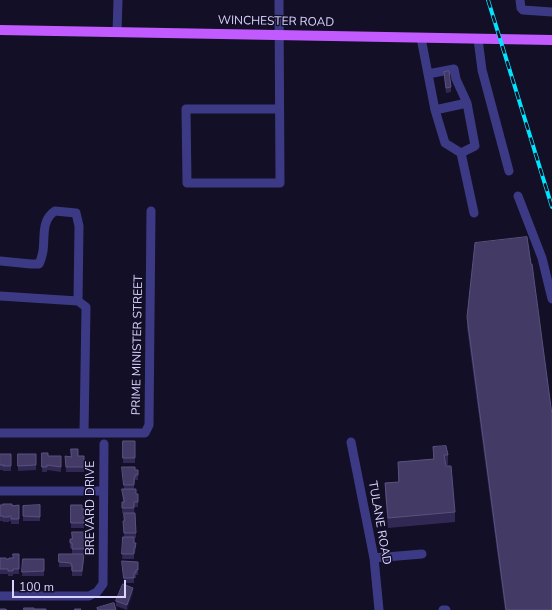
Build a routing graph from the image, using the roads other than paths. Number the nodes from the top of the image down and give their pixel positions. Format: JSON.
{"nodes":[{"id":1,"x":118,"y":0,"type":"edge"},
{"id":2,"x":279,"y":0,"type":"edge"},
{"id":3,"x":520,"y":0,"type":"edge"},
{"id":4,"x":552,"y":12,"type":"edge"},
{"id":5,"x":0,"y":30,"type":"edge"},
{"id":6,"x":117,"y":32,"type":"junction"},
{"id":7,"x":279,"y":35,"type":"junction"},
{"id":8,"x":421,"y":38,"type":"junction"},
{"id":9,"x":478,"y":39,"type":"junction"},
{"id":10,"x":552,"y":40,"type":"edge"},
{"id":11,"x":428,"y":74,"type":"junction"},
{"id":12,"x":467,"y":103,"type":"junction"},
{"id":13,"x":279,"y":109,"type":"junction"},
{"id":14,"x":435,"y":110,"type":"junction"},
{"id":15,"x":460,"y":153,"type":"junction"},
{"id":16,"x":509,"y":171,"type":"dead end"},
{"id":17,"x":518,"y":196,"type":"dead end"},
{"id":18,"x":152,"y":211,"type":"dead end"},
{"id":19,"x":474,"y":213,"type":"dead end"},
{"id":20,"x":0,"y":261,"type":"edge"},
{"id":21,"x":0,"y":296,"type":"edge"},
{"id":22,"x":552,"y":299,"type":"edge"},
{"id":23,"x":78,"y":301,"type":"junction"},
{"id":24,"x":0,"y":434,"type":"edge"},
{"id":25,"x":84,"y":434,"type":"junction"},
{"id":26,"x":351,"y":442,"type":"dead end"},
{"id":27,"x":104,"y":444,"type":"dead end"},
{"id":28,"x":0,"y":491,"type":"edge"},
{"id":29,"x":103,"y":491,"type":"junction"},
{"id":30,"x":422,"y":554,"type":"dead end"},
{"id":31,"x":374,"y":558,"type":"junction"},
{"id":32,"x":0,"y":596,"type":"edge"},
{"id":33,"x":379,"y":610,"type":"edge"},
{"id":34,"x":443,"y":610,"type":"edge"},
{"id":35,"x":446,"y":610,"type":"edge"}],
"edges":[{"from":1,"to":6,"type":"street"},
{"from":2,"to":7,"type":"street"},
{"from":3,"to":4,"type":"street"},
{"from":5,"to":6,"type":"main road","name":"WINCHESTER ROAD"},
{"from":6,"to":7,"type":"main road","name":"WINCHESTER ROAD"},
{"from":7,"to":8,"type":"main road","name":"WINCHESTER ROAD"},
{"from":7,"to":13,"type":"street"},
{"from":8,"to":9,"type":"main road","name":"WINCHESTER ROAD"},
{"from":8,"to":11,"type":"street"},
{"from":9,"to":10,"type":"main road","name":"WINCHESTER ROAD"},
{"from":9,"to":16,"type":"street"},
{"from":11,"to":12,"type":"street"},
{"from":11,"to":14,"type":"street"},
{"from":12,"to":14,"type":"street"},
{"from":12,"to":15,"type":"street"},
{"from":13,"to":13,"type":"street"},
{"from":14,"to":15,"type":"street"},
{"from":15,"to":19,"type":"street"},
{"from":17,"to":22,"type":"street"},
{"from":18,"to":25,"type":"street","name":"PRIME MINISTER STREET"},
{"from":20,"to":23,"type":"street"},
{"from":21,"to":23,"type":"street"},
{"from":23,"to":25,"type":"street"},
{"from":24,"to":25,"type":"street"},
{"from":26,"to":31,"type":"street","name":"TULANE ROAD"},
{"from":27,"to":29,"type":"street","name":"BREVARD DRIVE"},
{"from":28,"to":29,"type":"street"},
{"from":29,"to":32,"type":"street","name":"BREVARD DRIVE"},
{"from":30,"to":31,"type":"street"},
{"from":31,"to":33,"type":"street","name":"TULANE ROAD"},
{"from":34,"to":35,"type":"street"}]}
